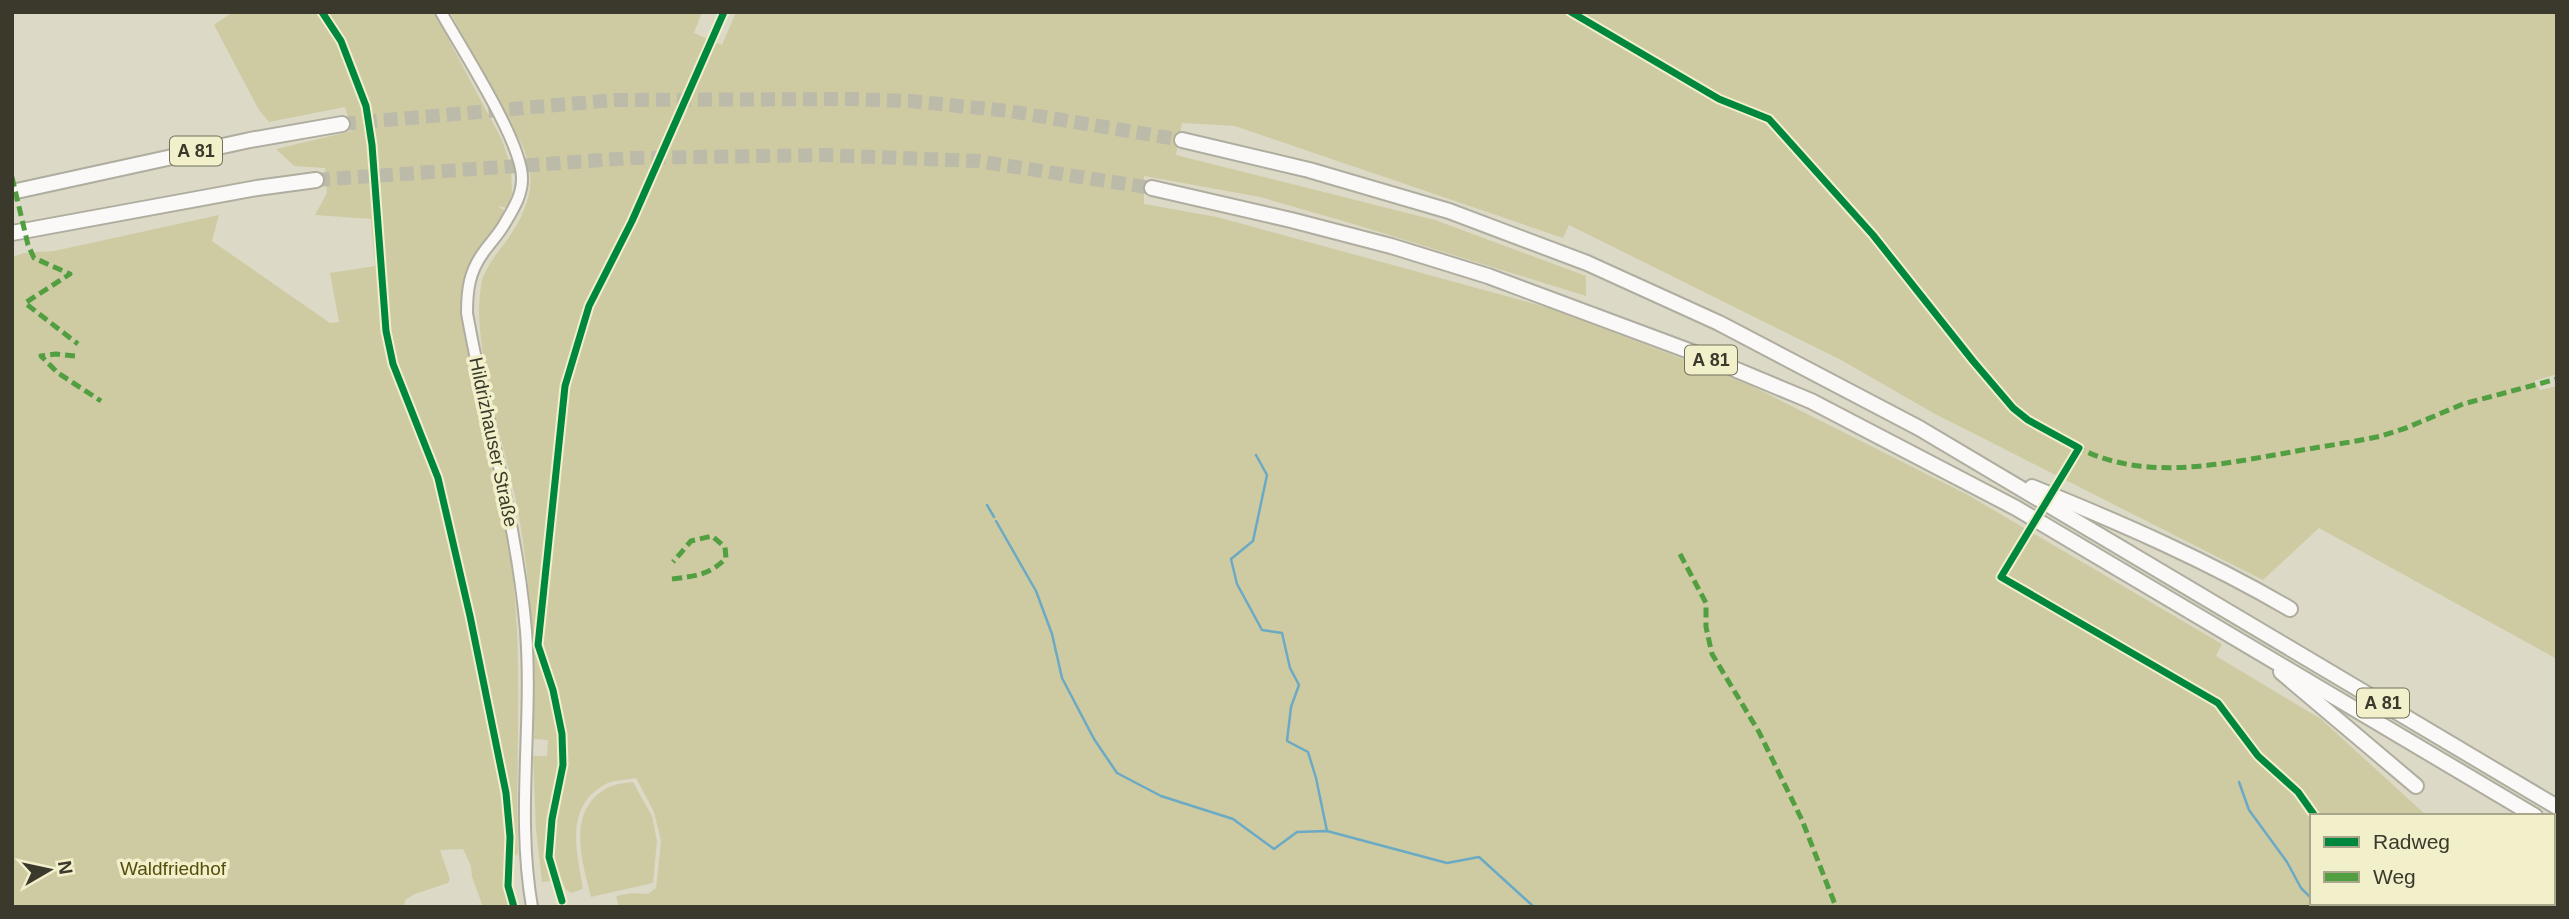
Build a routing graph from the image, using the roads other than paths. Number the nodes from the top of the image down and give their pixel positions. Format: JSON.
{"nodes":[{"id":1,"x":441,"y":12,"type":"edge"},
{"id":2,"x":342,"y":124,"type":"tunnel mouth"},
{"id":3,"x":1182,"y":140,"type":"tunnel mouth"},
{"id":4,"x":316,"y":180,"type":"tunnel mouth"},
{"id":5,"x":1152,"y":188,"type":"tunnel mouth"},
{"id":6,"x":12,"y":192,"type":"edge"},
{"id":7,"x":12,"y":233,"type":"edge"},
{"id":8,"x":1990,"y":470,"type":"junction"},
{"id":9,"x":2290,"y":609,"type":"dead end"},
{"id":10,"x":2256,"y":649,"type":"junction"},
{"id":11,"x":2416,"y":786,"type":"dead end"},
{"id":12,"x":2557,"y":807,"type":"edge"},
{"id":13,"x":2532,"y":814,"type":"edge"},
{"id":14,"x":532,"y":907,"type":"edge"}],
"edges":[{"from":1,"to":14,"type":"main road","name":"Hildrizhauser Straße"},
{"from":2,"to":6,"type":"highway","number":"A 81"},
{"from":3,"to":8,"type":"highway","number":"A 81"},
{"from":4,"to":7,"type":"highway","number":"A 81"},
{"from":5,"to":10,"type":"highway","number":"A 81"},
{"from":8,"to":9,"type":"highway"},
{"from":8,"to":12,"type":"highway","number":"A 81"},
{"from":10,"to":11,"type":"highway"},
{"from":10,"to":13,"type":"highway","number":"A 81"}]}
